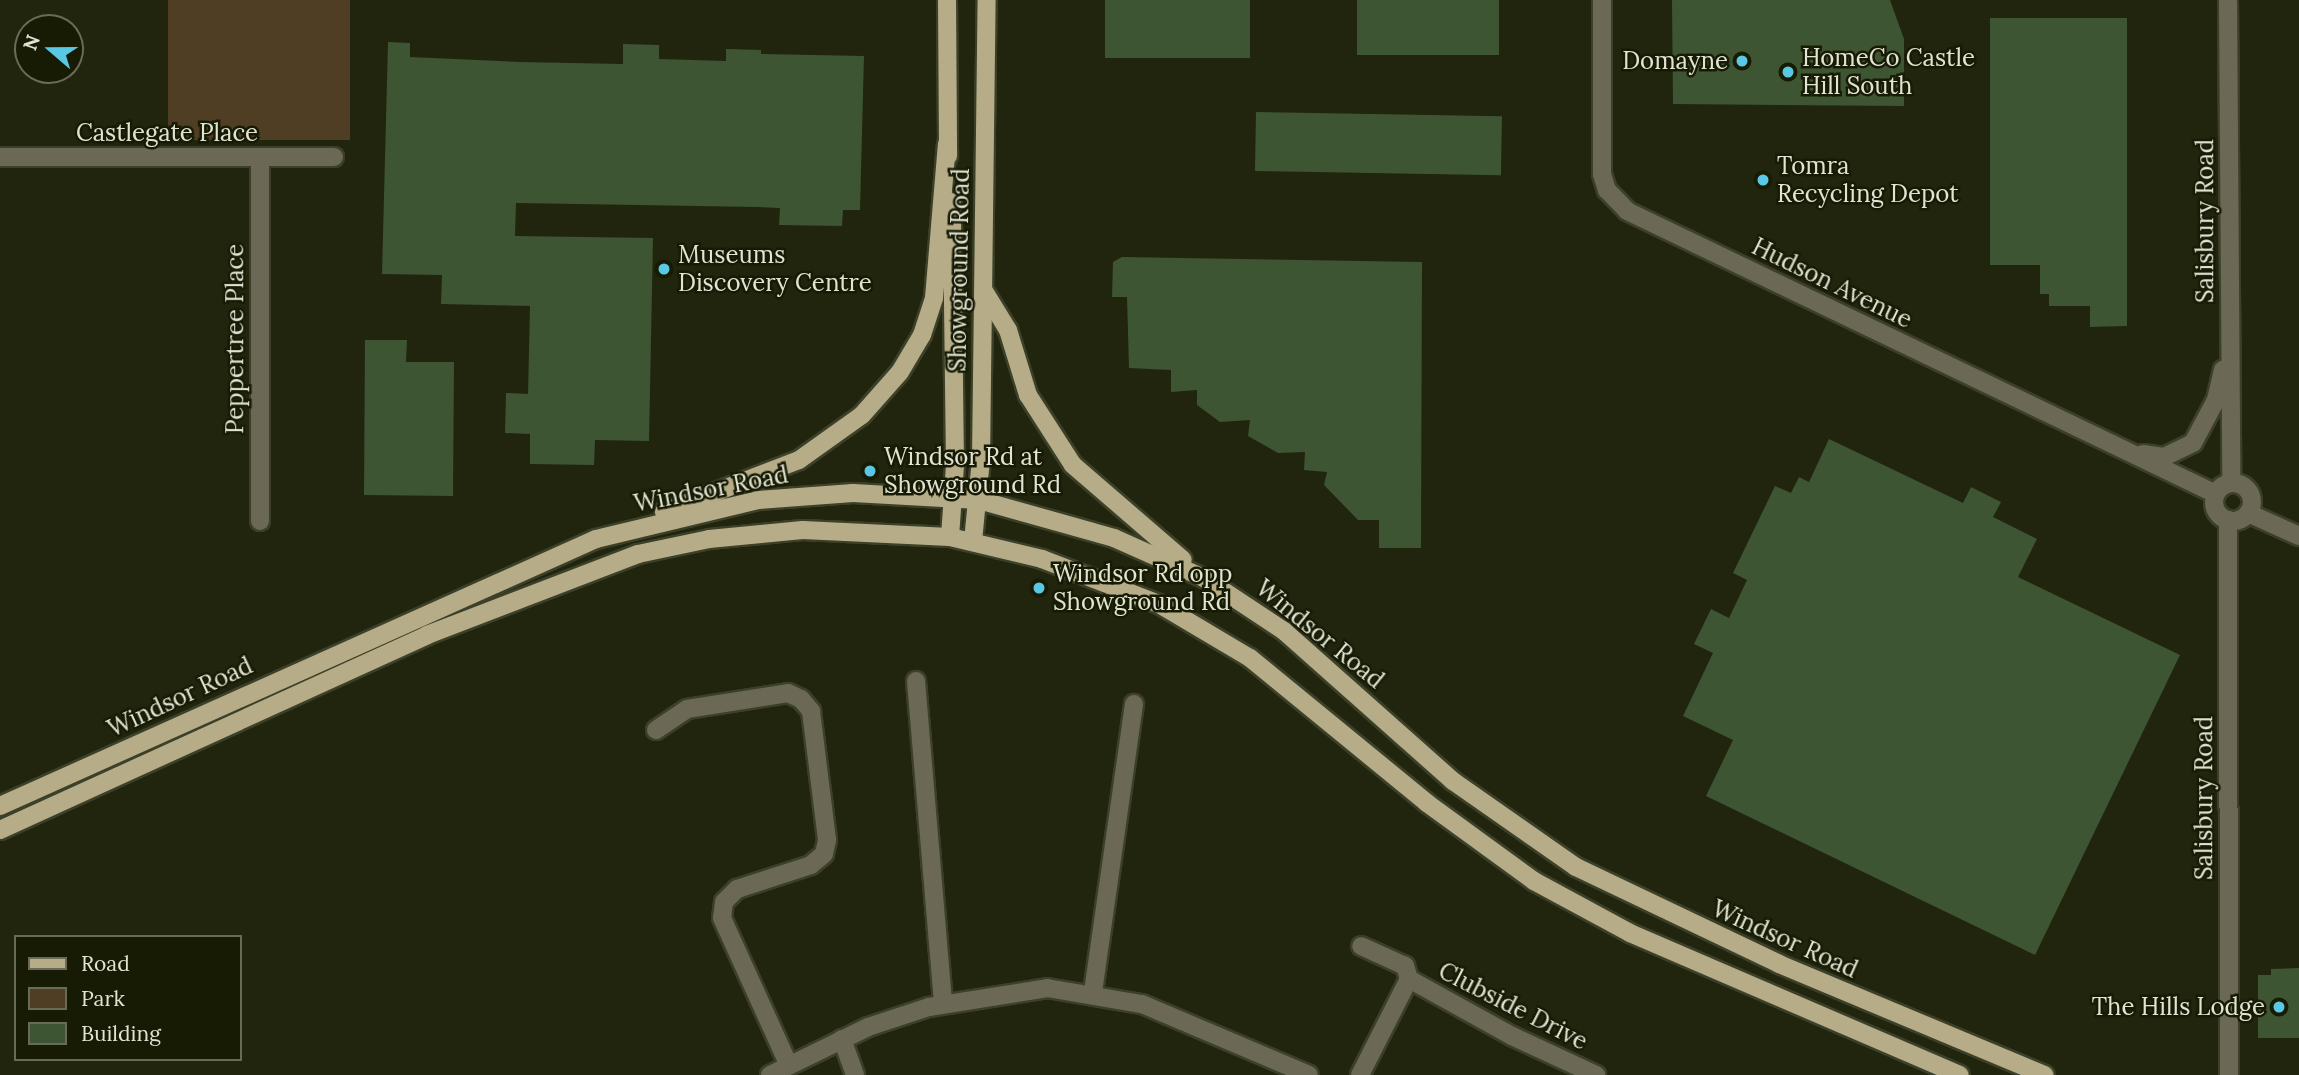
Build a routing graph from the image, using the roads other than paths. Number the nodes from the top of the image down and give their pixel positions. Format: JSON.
{"nodes":[{"id":1,"x":947,"y":0,"type":"edge"},
{"id":2,"x":987,"y":0,"type":"edge"},
{"id":3,"x":1602,"y":0,"type":"edge"},
{"id":4,"x":2228,"y":0,"type":"edge"},
{"id":5,"x":947,"y":144,"type":"junction"},
{"id":6,"x":0,"y":157,"type":"edge"},
{"id":7,"x":334,"y":157,"type":"dead end"},
{"id":8,"x":260,"y":158,"type":"junction"},
{"id":9,"x":984,"y":291,"type":"junction"},
{"id":10,"x":2230,"y":338,"type":"junction"},
{"id":11,"x":2129,"y":453,"type":"junction"},
{"id":12,"x":2223,"y":489,"type":"junction"},
{"id":13,"x":953,"y":497,"type":"junction"},
{"id":14,"x":979,"y":500,"type":"junction"},
{"id":15,"x":2248,"y":513,"type":"junction"},
{"id":16,"x":2228,"y":520,"type":"junction"},
{"id":17,"x":260,"y":521,"type":"dead end"},
{"id":18,"x":2299,"y":536,"type":"edge"},
{"id":19,"x":950,"y":537,"type":"junction"},
{"id":20,"x":596,"y":539,"type":"junction"},
{"id":21,"x":973,"y":541,"type":"junction"},
{"id":22,"x":1204,"y":578,"type":"junction"},
{"id":23,"x":916,"y":681,"type":"dead end"},
{"id":24,"x":1133,"y":704,"type":"dead end"},
{"id":25,"x":656,"y":730,"type":"dead end"},
{"id":26,"x":0,"y":806,"type":"edge"},
{"id":27,"x":0,"y":830,"type":"edge"},
{"id":28,"x":1361,"y":946,"type":"dead end"},
{"id":29,"x":1409,"y":979,"type":"junction"},
{"id":30,"x":1093,"y":992,"type":"junction"},
{"id":31,"x":943,"y":1004,"type":"junction"},
{"id":32,"x":842,"y":1039,"type":"junction"},
{"id":33,"x":789,"y":1066,"type":"junction"},
{"id":34,"x":770,"y":1075,"type":"edge"},
{"id":35,"x":855,"y":1075,"type":"edge"},
{"id":36,"x":1308,"y":1075,"type":"edge"},
{"id":37,"x":1360,"y":1075,"type":"edge"},
{"id":38,"x":1596,"y":1075,"type":"edge"},
{"id":39,"x":1961,"y":1075,"type":"edge"},
{"id":40,"x":2045,"y":1075,"type":"edge"},
{"id":41,"x":2229,"y":1075,"type":"edge"}],
"edges":[{"from":1,"to":5,"type":"main road","name":"Showground Road"},
{"from":2,"to":9,"type":"main road","name":"Showground Road"},
{"from":3,"to":11,"type":"street","name":"Hudson Avenue"},
{"from":4,"to":10,"type":"street","name":"Salisbury Road"},
{"from":5,"to":13,"type":"main road","name":"Showground Road"},
{"from":5,"to":20,"type":"main road"},
{"from":6,"to":8,"type":"street","name":"Castlegate Place"},
{"from":7,"to":8,"type":"street","name":"Castlegate Place"},
{"from":8,"to":17,"type":"street","name":"Peppertree Place"},
{"from":9,"to":14,"type":"main road","name":"Showground Road"},
{"from":9,"to":22,"type":"main road"},
{"from":10,"to":11,"type":"street"},
{"from":10,"to":12,"type":"street","name":"Salisbury Road"},
{"from":11,"to":12,"type":"street","name":"Hudson Avenue"},
{"from":12,"to":15,"type":"street"},
{"from":12,"to":16,"type":"street"},
{"from":13,"to":14,"type":"main road","name":"Windsor Road"},
{"from":13,"to":19,"type":"main road","name":"Showground Road"},
{"from":13,"to":20,"type":"main road","name":"Windsor Road"},
{"from":14,"to":21,"type":"main road","name":"Showground Road"},
{"from":14,"to":22,"type":"main road","name":"Windsor Road"},
{"from":15,"to":16,"type":"street"},
{"from":15,"to":18,"type":"street"},
{"from":16,"to":41,"type":"street","name":"Salisbury Road"},
{"from":19,"to":21,"type":"main road","name":"Windsor Road"},
{"from":19,"to":27,"type":"main road","name":"Windsor Road"},
{"from":20,"to":26,"type":"main road","name":"Windsor Road"},
{"from":21,"to":39,"type":"main road","name":"Windsor Road"},
{"from":22,"to":40,"type":"main road","name":"Windsor Road"},
{"from":23,"to":31,"type":"street"},
{"from":24,"to":30,"type":"street"},
{"from":25,"to":33,"type":"street"},
{"from":28,"to":29,"type":"street","name":"Clubside Drive"},
{"from":29,"to":37,"type":"street","name":"Clubside Drive"},
{"from":29,"to":38,"type":"street","name":"Clubside Drive"},
{"from":30,"to":31,"type":"street"},
{"from":30,"to":36,"type":"street"},
{"from":31,"to":32,"type":"street"},
{"from":32,"to":33,"type":"street"},
{"from":32,"to":35,"type":"street"},
{"from":33,"to":34,"type":"street"}]}
